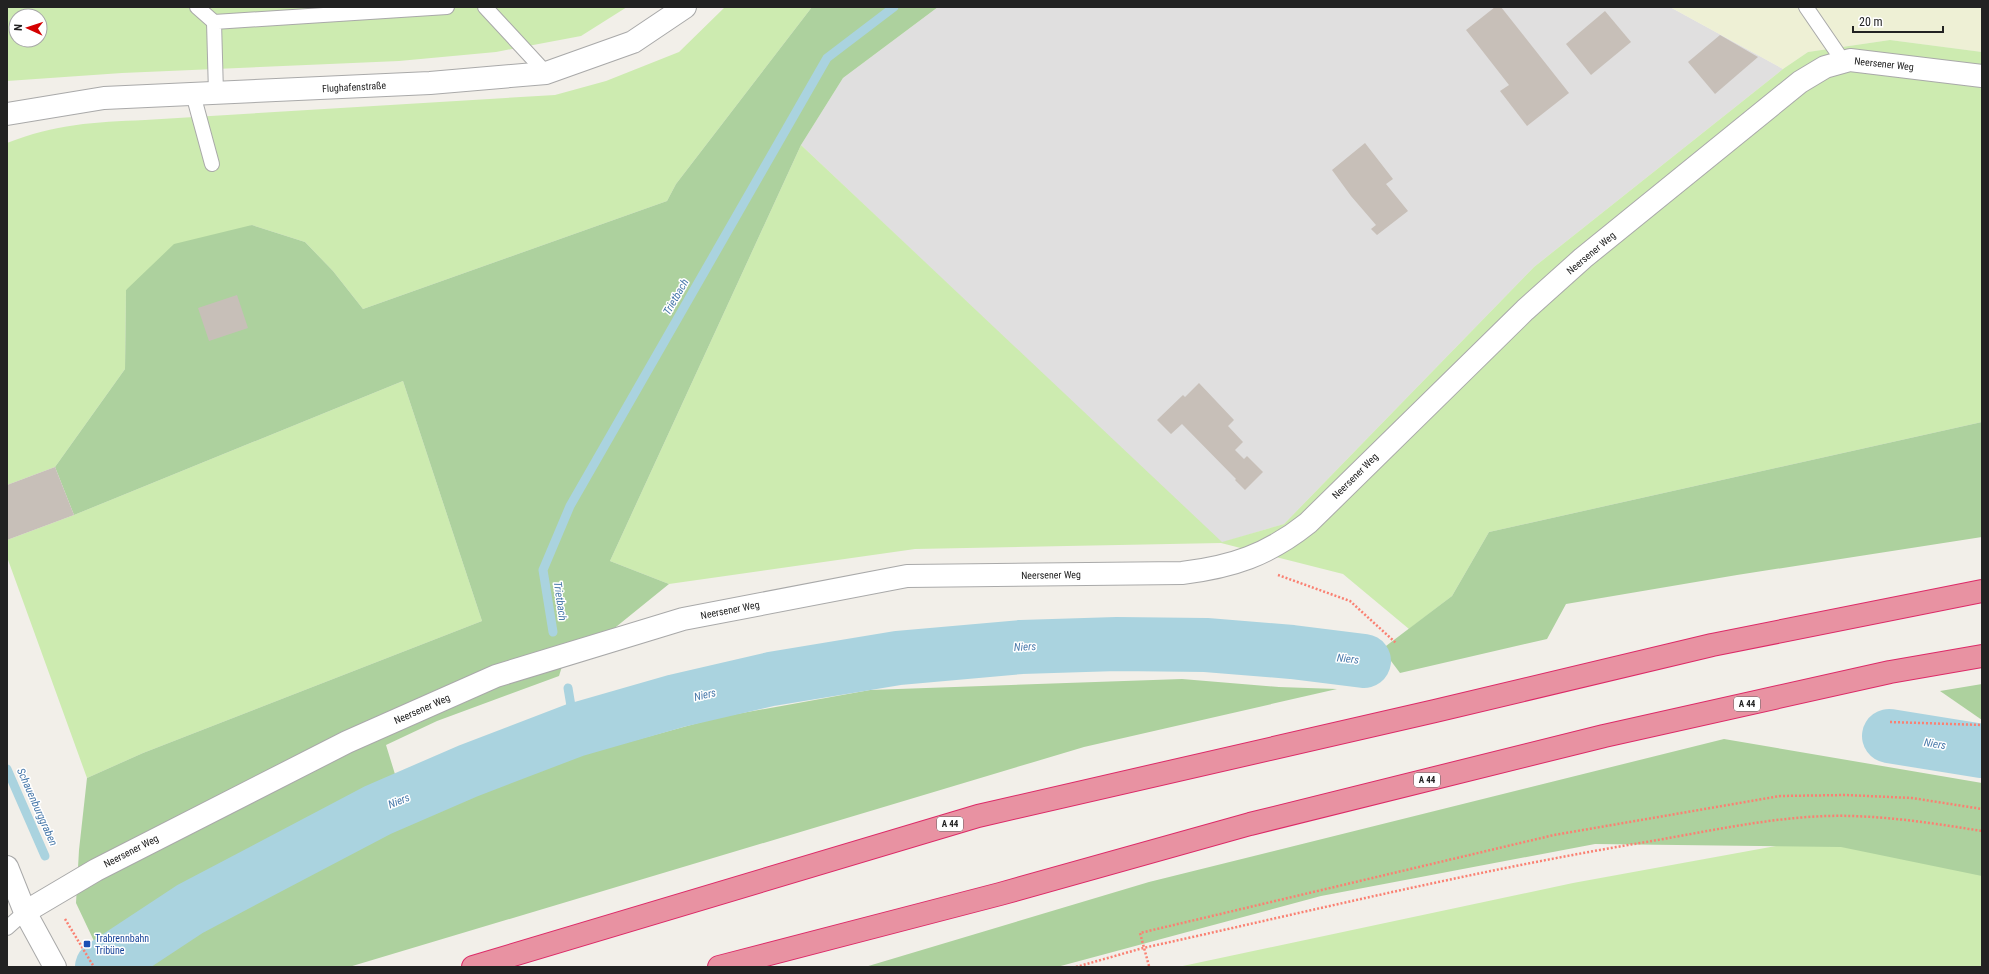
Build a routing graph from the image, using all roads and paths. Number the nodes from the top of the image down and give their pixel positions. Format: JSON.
{"nodes":[{"id":1,"x":197,"y":7,"type":"edge"},
{"id":2,"x":447,"y":7,"type":"edge"},
{"id":3,"x":486,"y":7,"type":"edge"},
{"id":4,"x":685,"y":7,"type":"edge"},
{"id":5,"x":1806,"y":7,"type":"edge"},
{"id":6,"x":214,"y":22,"type":"junction"},
{"id":7,"x":1843,"y":61,"type":"junction"},
{"id":8,"x":546,"y":73,"type":"junction"},
{"id":9,"x":1982,"y":76,"type":"edge"},
{"id":10,"x":216,"y":93,"type":"junction"},
{"id":11,"x":193,"y":94,"type":"junction"},
{"id":12,"x":7,"y":114,"type":"edge"},
{"id":13,"x":212,"y":164,"type":"dead end"},
{"id":14,"x":1242,"y":562,"type":"junction"},
{"id":15,"x":1982,"y":591,"type":"edge"},
{"id":16,"x":1396,"y":643,"type":"dead end"},
{"id":17,"x":1982,"y":656,"type":"edge"},
{"id":18,"x":1890,"y":722,"type":"dead end"},
{"id":19,"x":1982,"y":725,"type":"edge"},
{"id":20,"x":1982,"y":809,"type":"edge"},
{"id":21,"x":1982,"y":831,"type":"edge"},
{"id":22,"x":7,"y":867,"type":"edge"},
{"id":23,"x":25,"y":912,"type":"junction"},
{"id":24,"x":7,"y":928,"type":"edge"},
{"id":25,"x":74,"y":934,"type":"dead end"},
{"id":26,"x":1143,"y":948,"type":"junction"},
{"id":27,"x":1149,"y":966,"type":"edge"},
{"id":28,"x":55,"y":967,"type":"edge"},
{"id":29,"x":94,"y":967,"type":"edge"},
{"id":30,"x":473,"y":967,"type":"edge"},
{"id":31,"x":719,"y":967,"type":"edge"},
{"id":32,"x":1076,"y":967,"type":"edge"}],
"edges":[{"from":1,"to":6,"type":"lane"},
{"from":2,"to":6,"type":"lane"},
{"from":3,"to":8,"type":"lane"},
{"from":4,"to":8,"type":"street","name":"Flughafenstraße"},
{"from":5,"to":7,"type":"lane"},
{"from":6,"to":10,"type":"lane"},
{"from":7,"to":9,"type":"street","name":"Neersener Weg"},
{"from":7,"to":14,"type":"street","name":"Neersener Weg"},
{"from":8,"to":10,"type":"street","name":"Flughafenstraße"},
{"from":10,"to":11,"type":"street","name":"Flughafenstraße"},
{"from":11,"to":12,"type":"street","name":"Flughafenstraße"},
{"from":11,"to":13,"type":"lane"},
{"from":14,"to":16,"type":"path"},
{"from":14,"to":23,"type":"street","name":"Neersener Weg"},
{"from":15,"to":30,"type":"highway","number":"A 44"},
{"from":17,"to":31,"type":"highway","number":"A 44"},
{"from":18,"to":19,"type":"path"},
{"from":20,"to":26,"type":"path"},
{"from":21,"to":26,"type":"path"},
{"from":22,"to":23,"type":"street"},
{"from":23,"to":24,"type":"lane","name":"Neersener Weg"},
{"from":23,"to":28,"type":"street"},
{"from":25,"to":29,"type":"path"},
{"from":26,"to":27,"type":"path"},
{"from":26,"to":32,"type":"path"}]}
